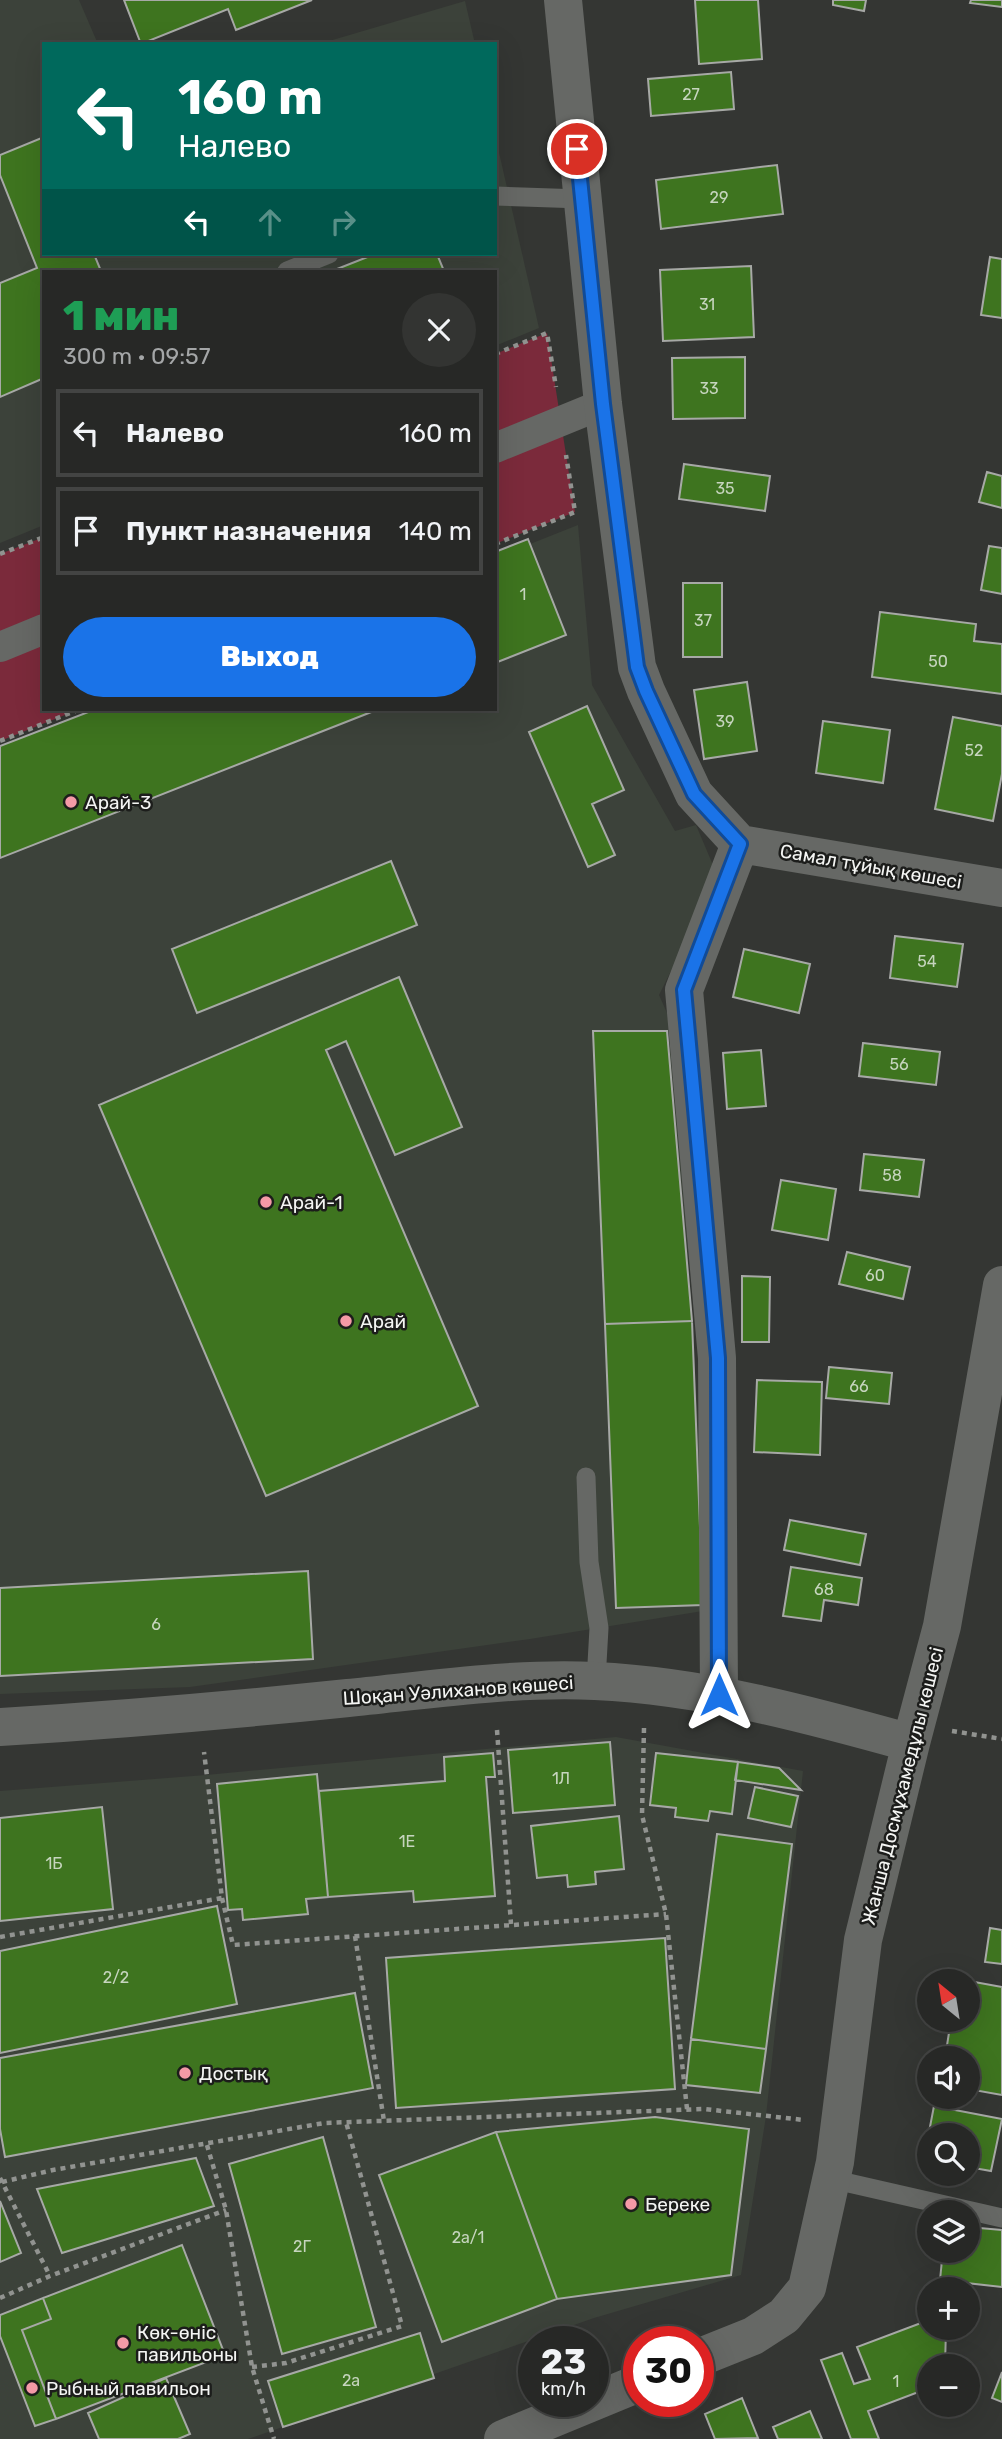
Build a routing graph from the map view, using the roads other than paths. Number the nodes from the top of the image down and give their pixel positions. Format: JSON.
{"nodes":[{"id":1,"x":563,"y":0,"type":"edge"},
{"id":2,"x":497,"y":196,"type":"edge"},
{"id":3,"x":582,"y":199,"type":"junction"},
{"id":4,"x":324,"y":256,"type":"edge"},
{"id":5,"x":289,"y":270,"type":"edge"},
{"id":6,"x":603,"y":404,"type":"junction"},
{"id":7,"x":497,"y":447,"type":"edge"},
{"id":8,"x":42,"y":630,"type":"edge"},
{"id":9,"x":0,"y":647,"type":"edge"},
{"id":10,"x":740,"y":844,"type":"junction"},
{"id":11,"x":1002,"y":888,"type":"edge"},
{"id":12,"x":1002,"y":1285,"type":"edge"},
{"id":13,"x":586,"y":1477,"type":"dead end"},
{"id":14,"x":596,"y":1681,"type":"junction"},
{"id":15,"x":719,"y":1695,"type":"junction"},
{"id":16,"x":0,"y":1727,"type":"edge"},
{"id":17,"x":914,"y":1734,"type":"junction"},
{"id":18,"x":831,"y":2179,"type":"junction"},
{"id":19,"x":1002,"y":2218,"type":"edge"},
{"id":20,"x":714,"y":2352,"type":"edge"},
{"id":21,"x":623,"y":2390,"type":"edge"},
{"id":22,"x":503,"y":2439,"type":"edge"}],
"edges":[{"from":1,"to":3,"type":"street"},
{"from":2,"to":3,"type":"lane"},
{"from":3,"to":6,"type":"street"},
{"from":4,"to":5,"type":"lane"},
{"from":6,"to":7,"type":"street"},
{"from":6,"to":10,"type":"street"},
{"from":8,"to":9,"type":"street"},
{"from":10,"to":11,"type":"street","name":"Самал тұйық көшесі"},
{"from":10,"to":15,"type":"street"},
{"from":12,"to":17,"type":"street","name":"Жанша Досмұхамедұлы көшесі"},
{"from":13,"to":14,"type":"lane"},
{"from":14,"to":15,"type":"street","name":"Шоқан Уәлиханов көшесі"},
{"from":14,"to":16,"type":"street","name":"Шоқан Уәлиханов көшесі"},
{"from":15,"to":17,"type":"street","name":"Шоқан Уәлиханов көшесі"},
{"from":17,"to":18,"type":"street","name":"Жанша Досмұхамедұлы көшесі"},
{"from":18,"to":19,"type":"lane"},
{"from":18,"to":20,"type":"street","name":"Жанша Досмұхамедұлы көшесі"},
{"from":21,"to":22,"type":"street"}]}
